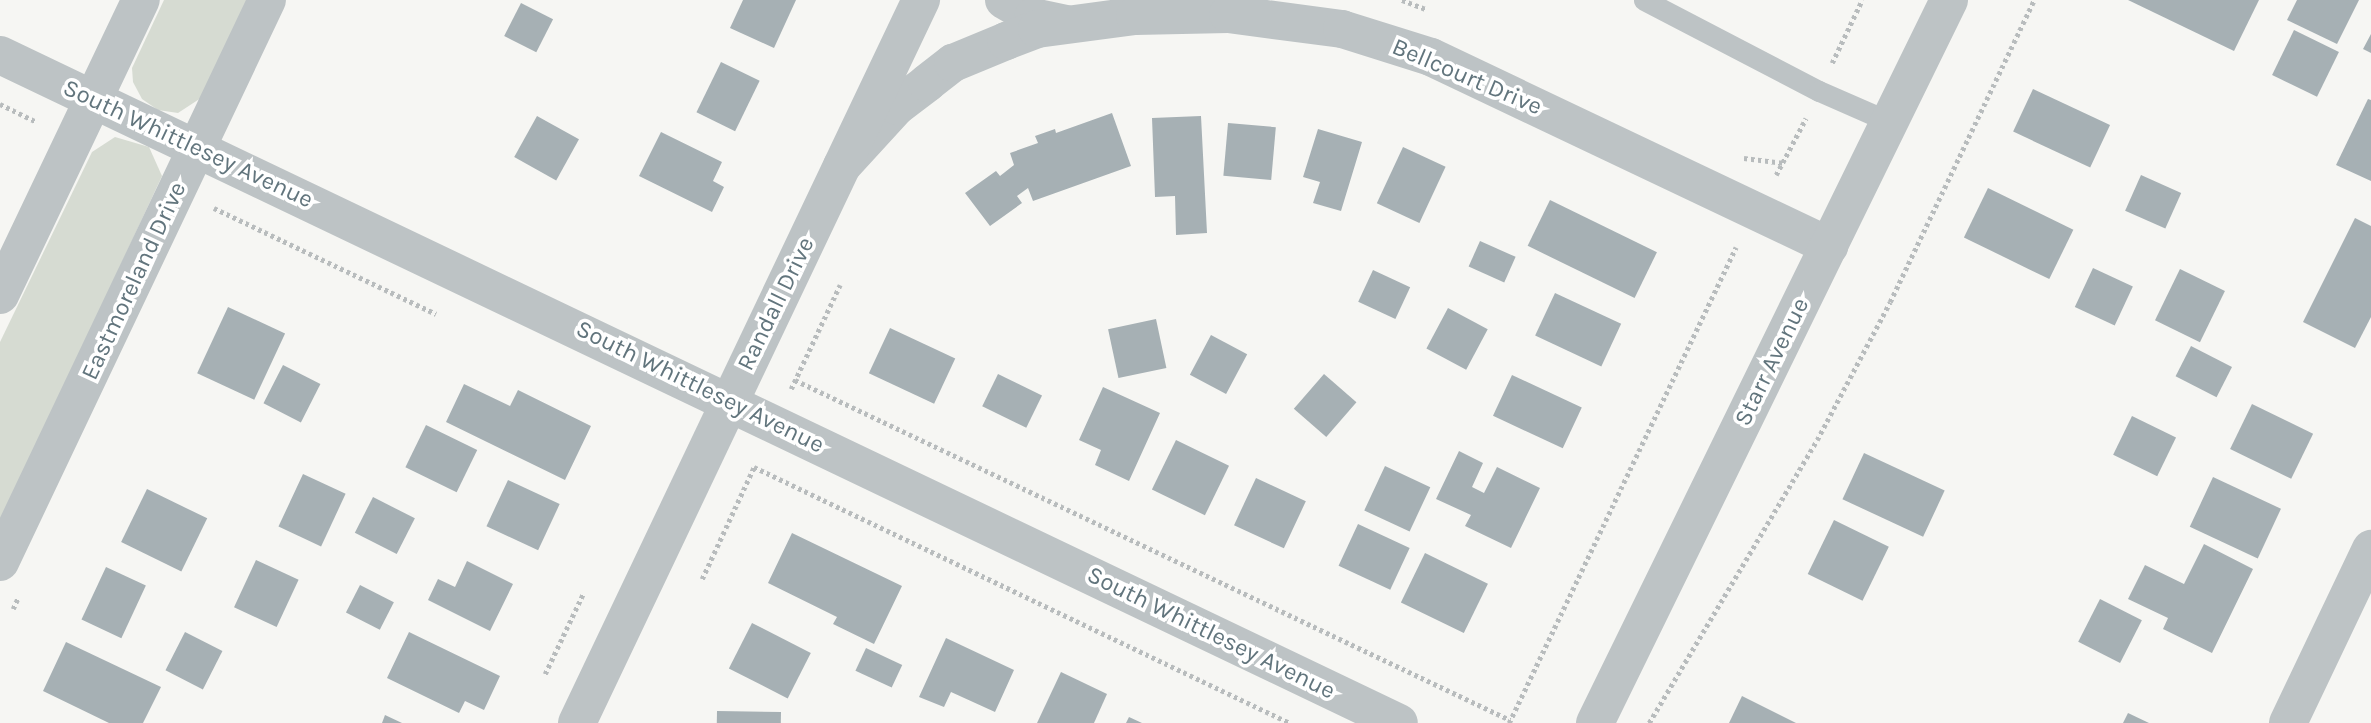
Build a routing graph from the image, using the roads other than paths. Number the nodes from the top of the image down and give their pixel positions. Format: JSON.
{"nodes":[{"id":1,"x":141,"y":0,"type":"edge"},
{"id":2,"x":267,"y":0,"type":"edge"},
{"id":3,"x":921,"y":0,"type":"edge"},
{"id":4,"x":1004,"y":0,"type":"edge"},
{"id":5,"x":1644,"y":0,"type":"edge"},
{"id":6,"x":1949,"y":0,"type":"edge"},
{"id":7,"x":1077,"y":23,"type":"junction"},
{"id":8,"x":0,"y":55,"type":"edge"},
{"id":9,"x":95,"y":100,"type":"junction"},
{"id":10,"x":1890,"y":122,"type":"junction"},
{"id":11,"x":197,"y":147,"type":"junction"},
{"id":12,"x":842,"y":166,"type":"junction"},
{"id":13,"x":1829,"y":246,"type":"junction"},
{"id":14,"x":0,"y":295,"type":"edge"},
{"id":15,"x":730,"y":401,"type":"junction"},
{"id":16,"x":2371,"y":548,"type":"edge"},
{"id":17,"x":0,"y":562,"type":"edge"},
{"id":18,"x":628,"y":616,"type":"junction"},
{"id":19,"x":577,"y":723,"type":"edge"},
{"id":20,"x":610,"y":723,"type":"edge"},
{"id":21,"x":1399,"y":723,"type":"edge"},
{"id":22,"x":1595,"y":723,"type":"edge"},
{"id":23,"x":2288,"y":723,"type":"edge"}],
"edges":[{"from":1,"to":9,"type":"street"},
{"from":2,"to":11,"type":"street","name":"Eastmoreland Drive"},
{"from":3,"to":12,"type":"street","name":"Randall Drive"},
{"from":4,"to":7,"type":"street","name":"Bellcourt Drive"},
{"from":5,"to":10,"type":"lane"},
{"from":6,"to":10,"type":"street","name":"Starr Avenue"},
{"from":7,"to":12,"type":"street","name":"Bellcourt Drive"},
{"from":7,"to":13,"type":"street","name":"Bellcourt Drive"},
{"from":8,"to":9,"type":"street","name":"South Whittlesey Avenue"},
{"from":9,"to":11,"type":"street","name":"South Whittlesey Avenue"},
{"from":9,"to":14,"type":"street"},
{"from":10,"to":13,"type":"street","name":"Starr Avenue"},
{"from":11,"to":15,"type":"street","name":"South Whittlesey Avenue"},
{"from":11,"to":17,"type":"street","name":"Eastmoreland Drive"},
{"from":12,"to":15,"type":"street","name":"Randall Drive"},
{"from":13,"to":22,"type":"street","name":"Starr Avenue"},
{"from":15,"to":18,"type":"street","name":"Randall Drive"},
{"from":15,"to":21,"type":"street","name":"South Whittlesey Avenue"},
{"from":16,"to":23,"type":"street"},
{"from":18,"to":19,"type":"street","name":"Randall Drive"},
{"from":18,"to":20,"type":"street"}]}
